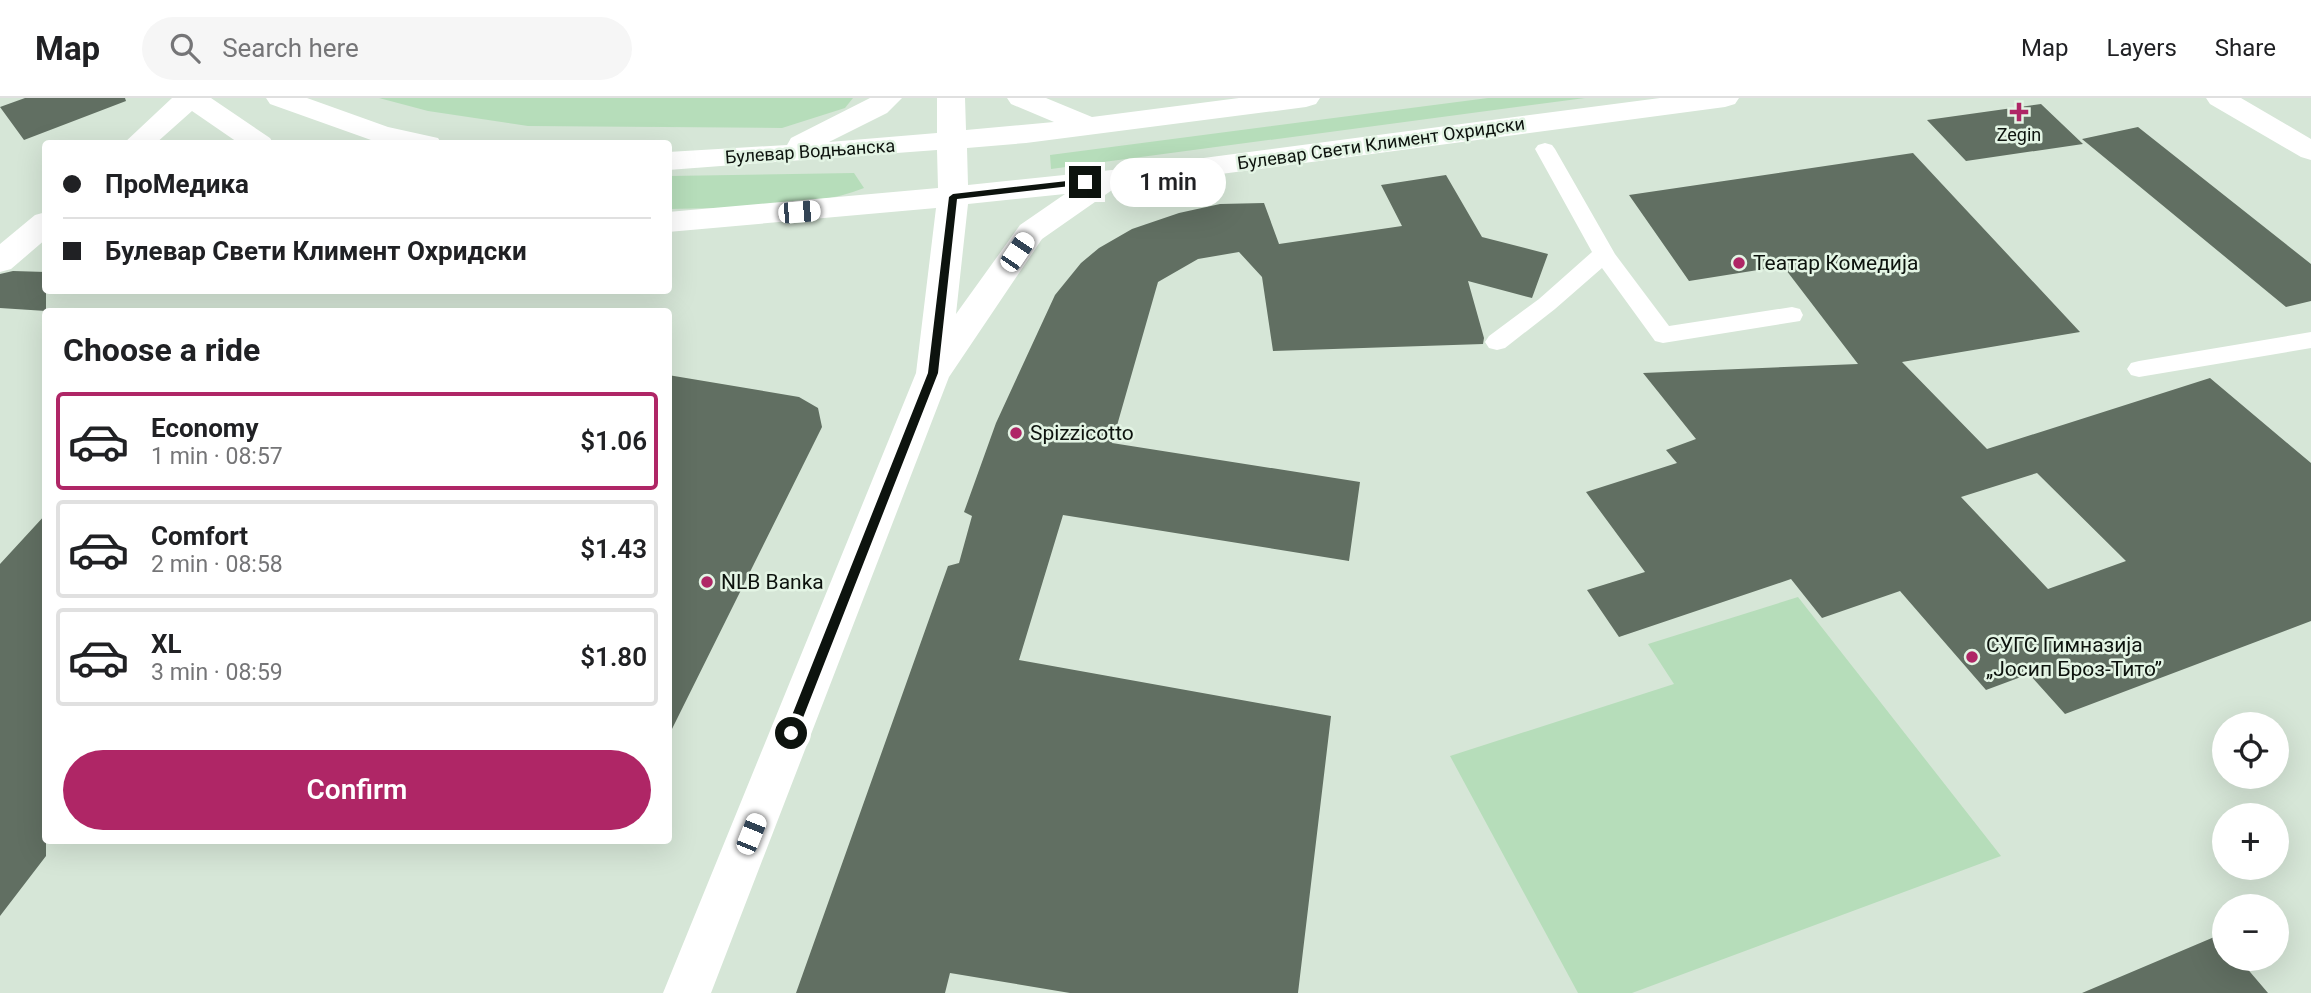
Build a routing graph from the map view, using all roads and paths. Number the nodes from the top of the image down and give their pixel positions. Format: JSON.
{"nodes":[{"id":1,"x":190,"y":98,"type":"edge"},
{"id":2,"x":280,"y":98,"type":"edge"},
{"id":3,"x":888,"y":98,"type":"edge"},
{"id":4,"x":951,"y":98,"type":"edge"},
{"id":5,"x":1021,"y":98,"type":"edge"},
{"id":6,"x":1306,"y":98,"type":"edge"},
{"id":7,"x":1725,"y":98,"type":"edge"},
{"id":8,"x":2220,"y":98,"type":"edge"},
{"id":9,"x":2251,"y":98,"type":"edge"},
{"id":10,"x":1089,"y":125,"type":"junction"},
{"id":11,"x":2268,"y":125,"type":"junction"},
{"id":12,"x":142,"y":140,"type":"edge"},
{"id":13,"x":254,"y":140,"type":"edge"},
{"id":14,"x":409,"y":140,"type":"edge"},
{"id":15,"x":952,"y":141,"type":"junction"},
{"id":16,"x":1545,"y":149,"type":"dead end"},
{"id":17,"x":2311,"y":151,"type":"edge"},
{"id":18,"x":778,"y":155,"type":"junction"},
{"id":19,"x":672,"y":161,"type":"edge"},
{"id":20,"x":1112,"y":179,"type":"junction"},
{"id":21,"x":953,"y":197,"type":"junction"},
{"id":22,"x":672,"y":222,"type":"edge"},
{"id":23,"x":42,"y":225,"type":"edge"},
{"id":24,"x":1603,"y":254,"type":"junction"},
{"id":25,"x":0,"y":261,"type":"edge"},
{"id":26,"x":1792,"y":315,"type":"dead end"},
{"id":27,"x":2311,"y":340,"type":"edge"},
{"id":28,"x":1497,"y":342,"type":"dead end"},
{"id":29,"x":2138,"y":369,"type":"dead end"},
{"id":30,"x":933,"y":373,"type":"junction"},
{"id":31,"x":687,"y":993,"type":"edge"}],
"edges":[{"from":1,"to":12,"type":"street"},
{"from":1,"to":13,"type":"street"},
{"from":2,"to":14,"type":"street"},
{"from":3,"to":18,"type":"street"},
{"from":4,"to":15,"type":"street"},
{"from":5,"to":10,"type":"street"},
{"from":6,"to":10,"type":"street"},
{"from":7,"to":20,"type":"street","name":"Булевар Свети Климент Охридски"},
{"from":8,"to":11,"type":"street"},
{"from":9,"to":11,"type":"street"},
{"from":10,"to":15,"type":"street"},
{"from":11,"to":17,"type":"street"},
{"from":15,"to":18,"type":"street","name":"Булевар Водњанска"},
{"from":15,"to":21,"type":"street"},
{"from":16,"to":24,"type":"lane"},
{"from":18,"to":19,"type":"street","name":"Булевар Водњанска"},
{"from":20,"to":21,"type":"street","name":"Булевар Свети Климент Охридски"},
{"from":20,"to":30,"type":"street"},
{"from":21,"to":22,"type":"street"},
{"from":21,"to":30,"type":"street"},
{"from":23,"to":25,"type":"street"},
{"from":24,"to":26,"type":"lane"},
{"from":24,"to":28,"type":"lane"},
{"from":27,"to":29,"type":"lane"},
{"from":30,"to":31,"type":"street"}]}
